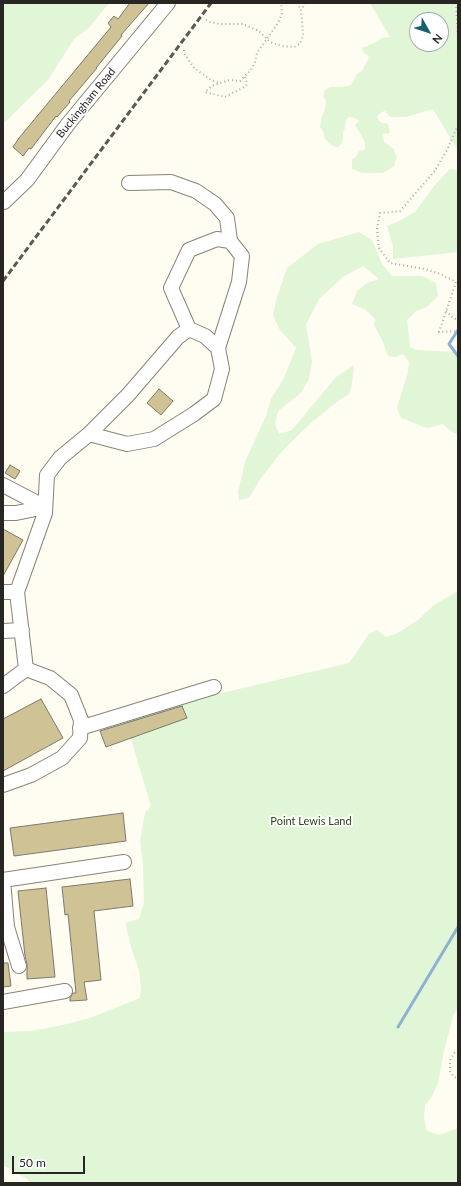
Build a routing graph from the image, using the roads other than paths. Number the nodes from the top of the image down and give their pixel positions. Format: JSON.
{"nodes":[{"id":1,"x":168,"y":3,"type":"edge"},
{"id":2,"x":129,"y":183,"type":"dead end"},
{"id":3,"x":4,"y":202,"type":"edge"},
{"id":4,"x":230,"y":241,"type":"junction"},
{"id":5,"x":189,"y":329,"type":"junction"},
{"id":6,"x":218,"y":348,"type":"junction"},
{"id":7,"x":88,"y":434,"type":"junction"},
{"id":8,"x":3,"y":485,"type":"edge"},
{"id":9,"x":45,"y":507,"type":"junction"},
{"id":10,"x":3,"y":513,"type":"edge"},
{"id":11,"x":10,"y":592,"type":"edge"},
{"id":12,"x":22,"y":630,"type":"junction"},
{"id":13,"x":3,"y":631,"type":"edge"},
{"id":14,"x":26,"y":669,"type":"junction"},
{"id":15,"x":3,"y":686,"type":"edge"},
{"id":16,"x":214,"y":687,"type":"dead end"},
{"id":17,"x":80,"y":728,"type":"junction"},
{"id":18,"x":3,"y":785,"type":"edge"},
{"id":19,"x":124,"y":862,"type":"dead end"},
{"id":20,"x":3,"y":887,"type":"edge"},
{"id":21,"x":5,"y":927,"type":"edge"},
{"id":22,"x":19,"y":966,"type":"dead end"},
{"id":23,"x":65,"y":991,"type":"dead end"},
{"id":24,"x":3,"y":1002,"type":"edge"}],
"edges":[{"from":1,"to":3,"type":"street","name":"Buckingham Road"},
{"from":2,"to":4,"type":"street"},
{"from":4,"to":5,"type":"street"},
{"from":4,"to":6,"type":"street"},
{"from":5,"to":6,"type":"street"},
{"from":5,"to":7,"type":"street"},
{"from":6,"to":7,"type":"street"},
{"from":7,"to":9,"type":"street"},
{"from":8,"to":9,"type":"street"},
{"from":9,"to":10,"type":"street"},
{"from":9,"to":11,"type":"street"},
{"from":11,"to":12,"type":"street"},
{"from":12,"to":13,"type":"street"},
{"from":12,"to":14,"type":"street"},
{"from":14,"to":15,"type":"street"},
{"from":14,"to":17,"type":"street"},
{"from":16,"to":17,"type":"street"},
{"from":17,"to":18,"type":"street"},
{"from":19,"to":20,"type":"street"},
{"from":20,"to":21,"type":"street"},
{"from":21,"to":22,"type":"street"},
{"from":23,"to":24,"type":"street"}]}
